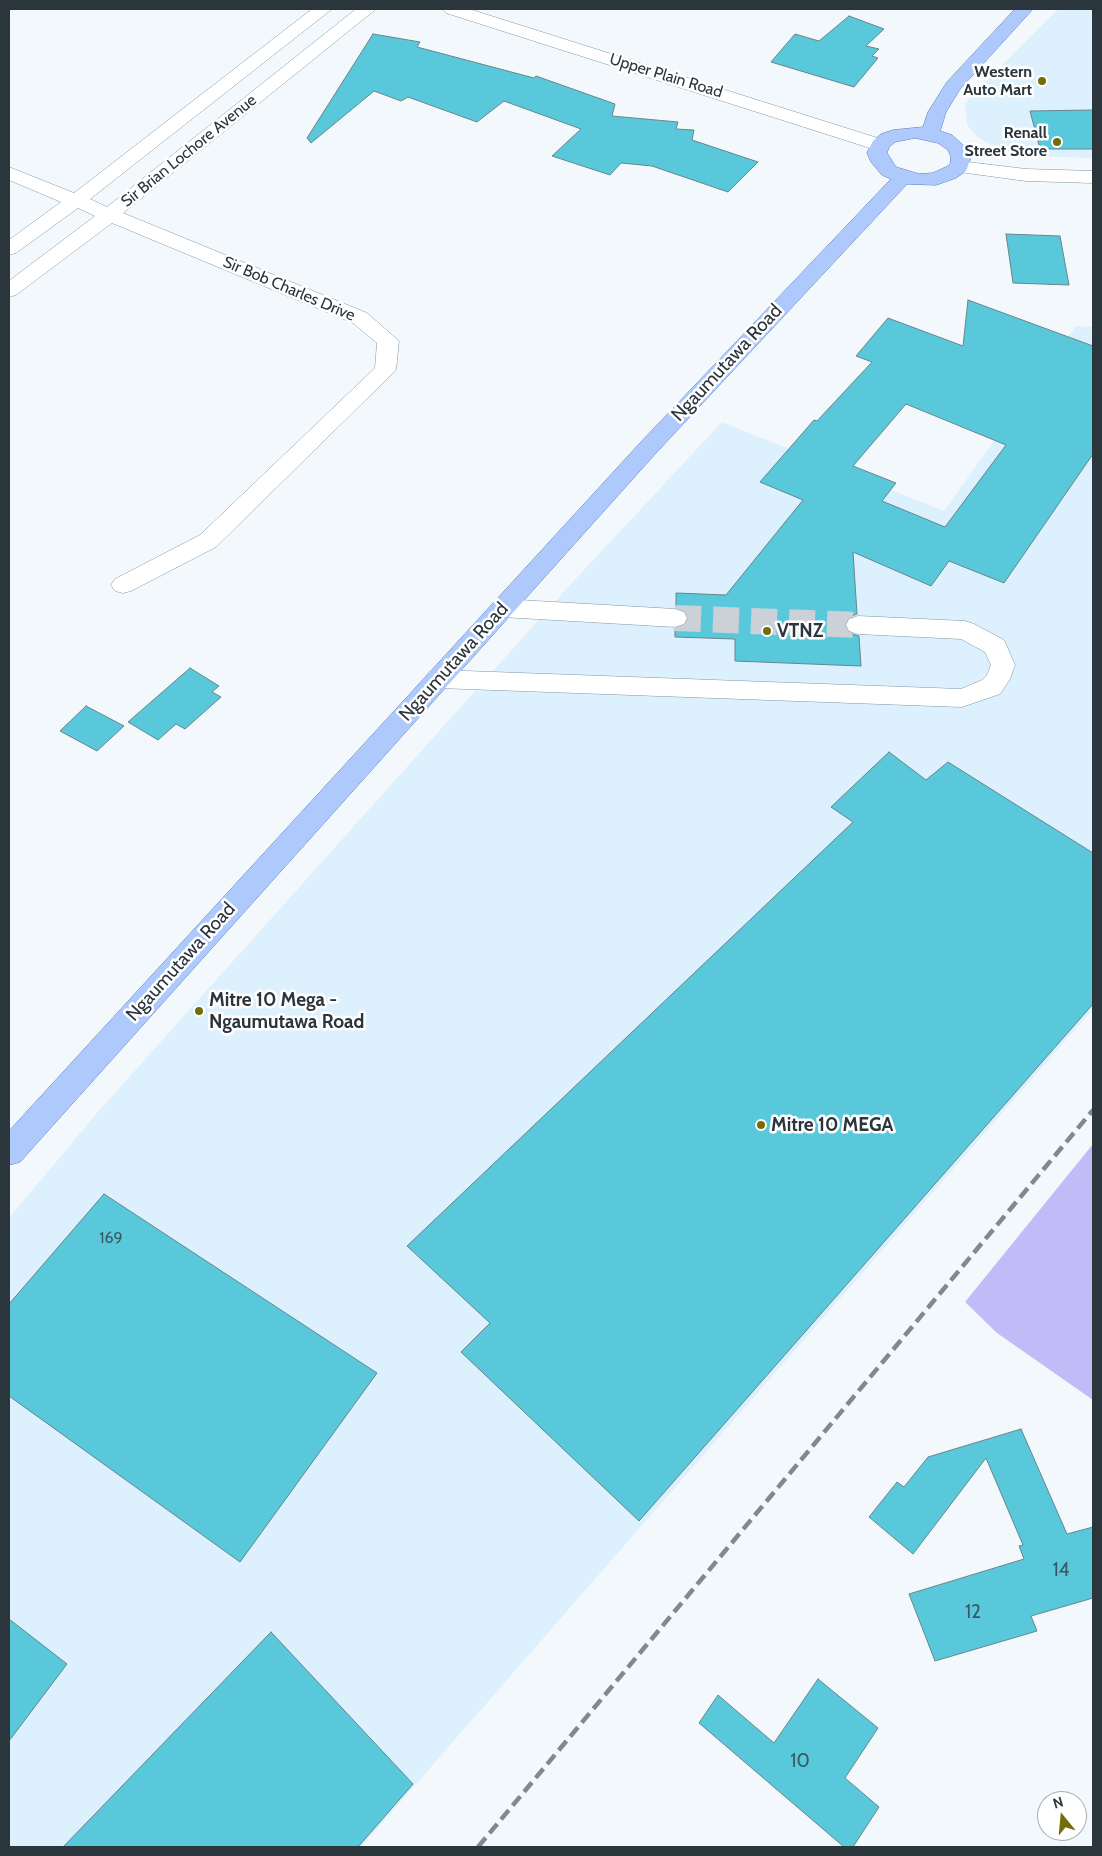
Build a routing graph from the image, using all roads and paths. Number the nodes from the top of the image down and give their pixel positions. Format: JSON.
{"nodes":[{"id":1,"x":323,"y":9,"type":"edge"},
{"id":2,"x":367,"y":9,"type":"edge"},
{"id":3,"x":452,"y":9,"type":"edge"},
{"id":4,"x":1024,"y":9,"type":"edge"},
{"id":5,"x":930,"y":134,"type":"junction"},
{"id":6,"x":880,"y":145,"type":"junction"},
{"id":7,"x":959,"y":167,"type":"junction"},
{"id":8,"x":9,"y":173,"type":"edge"},
{"id":9,"x":903,"y":176,"type":"junction"},
{"id":10,"x":1093,"y":178,"type":"edge"},
{"id":11,"x":76,"y":201,"type":"junction"},
{"id":12,"x":109,"y":215,"type":"junction"},
{"id":13,"x":9,"y":249,"type":"edge"},
{"id":14,"x":9,"y":291,"type":"edge"},
{"id":15,"x":123,"y":585,"type":"dead end"},
{"id":16,"x":502,"y":608,"type":"junction"},
{"id":17,"x":675,"y":618,"type":"tunnel mouth"},
{"id":18,"x":858,"y":625,"type":"tunnel mouth"},
{"id":19,"x":438,"y":679,"type":"junction"},
{"id":20,"x":9,"y":1152,"type":"edge"}],
"edges":[{"from":1,"to":11,"type":"street","name":"Sir Brian Lochore Avenue"},
{"from":2,"to":12,"type":"street","name":"Sir Brian Lochore Avenue"},
{"from":3,"to":6,"type":"street","name":"Upper Plain Road"},
{"from":4,"to":5,"type":"main road"},
{"from":5,"to":6,"type":"main road"},
{"from":5,"to":7,"type":"main road"},
{"from":6,"to":9,"type":"main road"},
{"from":7,"to":9,"type":"main road"},
{"from":7,"to":10,"type":"street"},
{"from":8,"to":11,"type":"street","name":"Sir Bob Charles Drive"},
{"from":9,"to":16,"type":"main road","name":"Ngaumutawa Road"},
{"from":11,"to":12,"type":"street","name":"Sir Bob Charles Drive"},
{"from":11,"to":13,"type":"street","name":"Sir Brian Lochore Avenue"},
{"from":12,"to":14,"type":"street","name":"Sir Brian Lochore Avenue"},
{"from":12,"to":15,"type":"street","name":"Sir Bob Charles Drive"},
{"from":16,"to":17,"type":"street"},
{"from":16,"to":19,"type":"main road","name":"Ngaumutawa Road"},
{"from":18,"to":19,"type":"street"},
{"from":19,"to":20,"type":"main road","name":"Ngaumutawa Road"}]}
